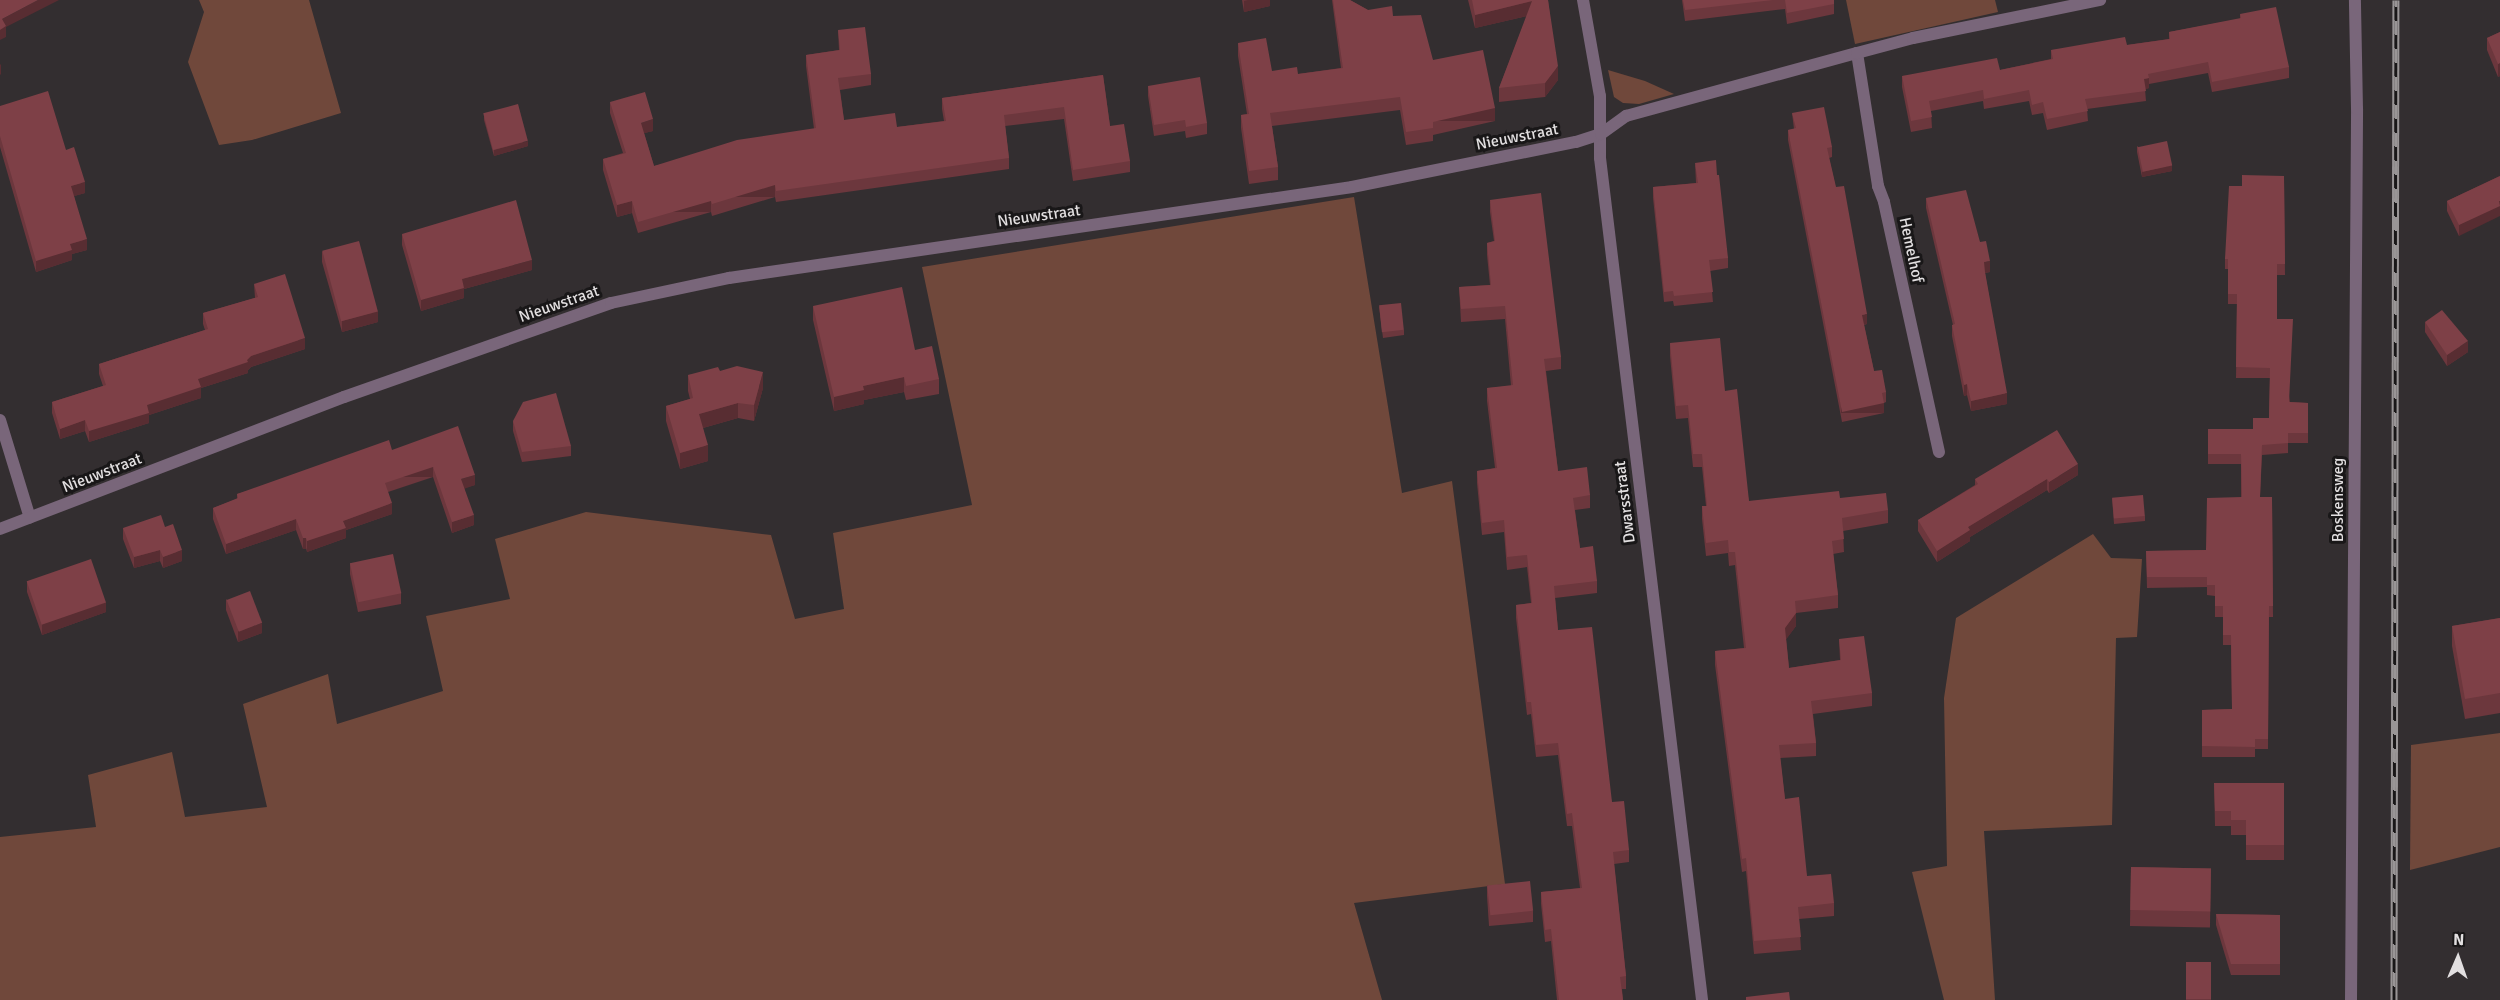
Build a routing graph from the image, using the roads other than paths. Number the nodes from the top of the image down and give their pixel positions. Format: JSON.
{"nodes":[{"id":1,"x":1583,"y":0,"type":"edge"},
{"id":2,"x":2100,"y":0,"type":"edge"},
{"id":3,"x":2355,"y":0,"type":"edge"},
{"id":4,"x":1857,"y":53,"type":"junction"},
{"id":5,"x":1601,"y":134,"type":"junction"},
{"id":6,"x":0,"y":420,"type":"edge"},
{"id":7,"x":1939,"y":452,"type":"dead end"},
{"id":8,"x":30,"y":519,"type":"junction"},
{"id":9,"x":0,"y":529,"type":"edge"},
{"id":10,"x":1702,"y":1000,"type":"edge"},
{"id":11,"x":2350,"y":1000,"type":"edge"}],
"edges":[{"from":1,"to":5,"type":"street","name":"Dwarsstraat"},
{"from":2,"to":4,"type":"street","name":"Nieuwstraat"},
{"from":3,"to":11,"type":"street","name":"Boskensweg"},
{"from":4,"to":5,"type":"street","name":"Nieuwstraat"},
{"from":4,"to":7,"type":"street","name":"Hemelhof"},
{"from":5,"to":8,"type":"street","name":"Nieuwstraat"},
{"from":5,"to":10,"type":"street","name":"Dwarsstraat"},
{"from":6,"to":8,"type":"street"},
{"from":8,"to":9,"type":"street","name":"Nieuwstraat"}]}
